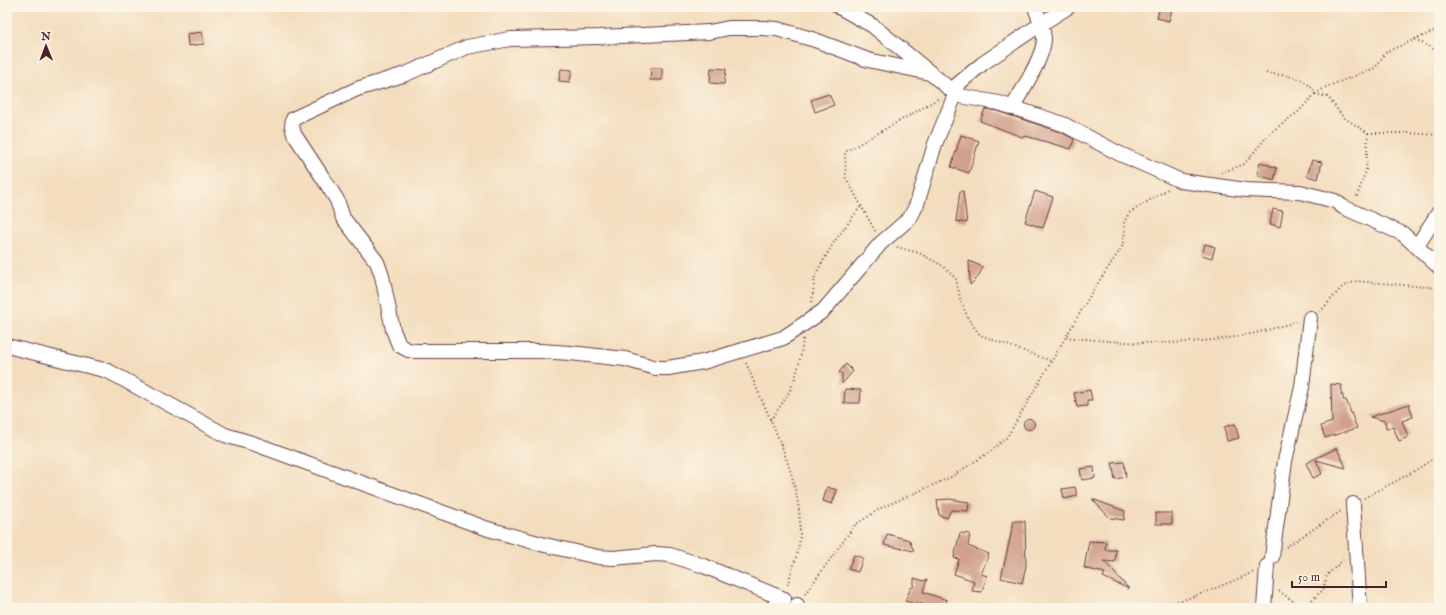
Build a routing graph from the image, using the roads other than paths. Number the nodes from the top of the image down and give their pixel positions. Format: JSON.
{"nodes":[{"id":1,"x":839,"y":7,"type":"edge"},
{"id":2,"x":1035,"y":7,"type":"edge"},
{"id":3,"x":1068,"y":7,"type":"edge"},
{"id":4,"x":1041,"y":24,"type":"junction"},
{"id":5,"x":930,"y":73,"type":"junction"},
{"id":6,"x":953,"y":92,"type":"junction"},
{"id":7,"x":1012,"y":108,"type":"junction"},
{"id":8,"x":1439,"y":212,"type":"edge"},
{"id":9,"x":1417,"y":246,"type":"junction"},
{"id":10,"x":1439,"y":267,"type":"edge"},
{"id":11,"x":1310,"y":318,"type":"road end"},
{"id":12,"x":7,"y":346,"type":"edge"},
{"id":13,"x":1353,"y":504,"type":"road end"},
{"id":14,"x":772,"y":608,"type":"edge"},
{"id":15,"x":1264,"y":608,"type":"edge"},
{"id":16,"x":1360,"y":608,"type":"edge"}],
"edges":[{"from":1,"to":5,"type":"street"},
{"from":2,"to":4,"type":"street"},
{"from":3,"to":4,"type":"street"},
{"from":4,"to":6,"type":"street"},
{"from":4,"to":7,"type":"street"},
{"from":5,"to":6,"type":"street"},
{"from":5,"to":6,"type":"street"},
{"from":6,"to":7,"type":"street"},
{"from":7,"to":9,"type":"street"},
{"from":8,"to":9,"type":"street"},
{"from":9,"to":10,"type":"street"},
{"from":11,"to":15,"type":"street"},
{"from":12,"to":14,"type":"street"},
{"from":13,"to":16,"type":"street"}]}
